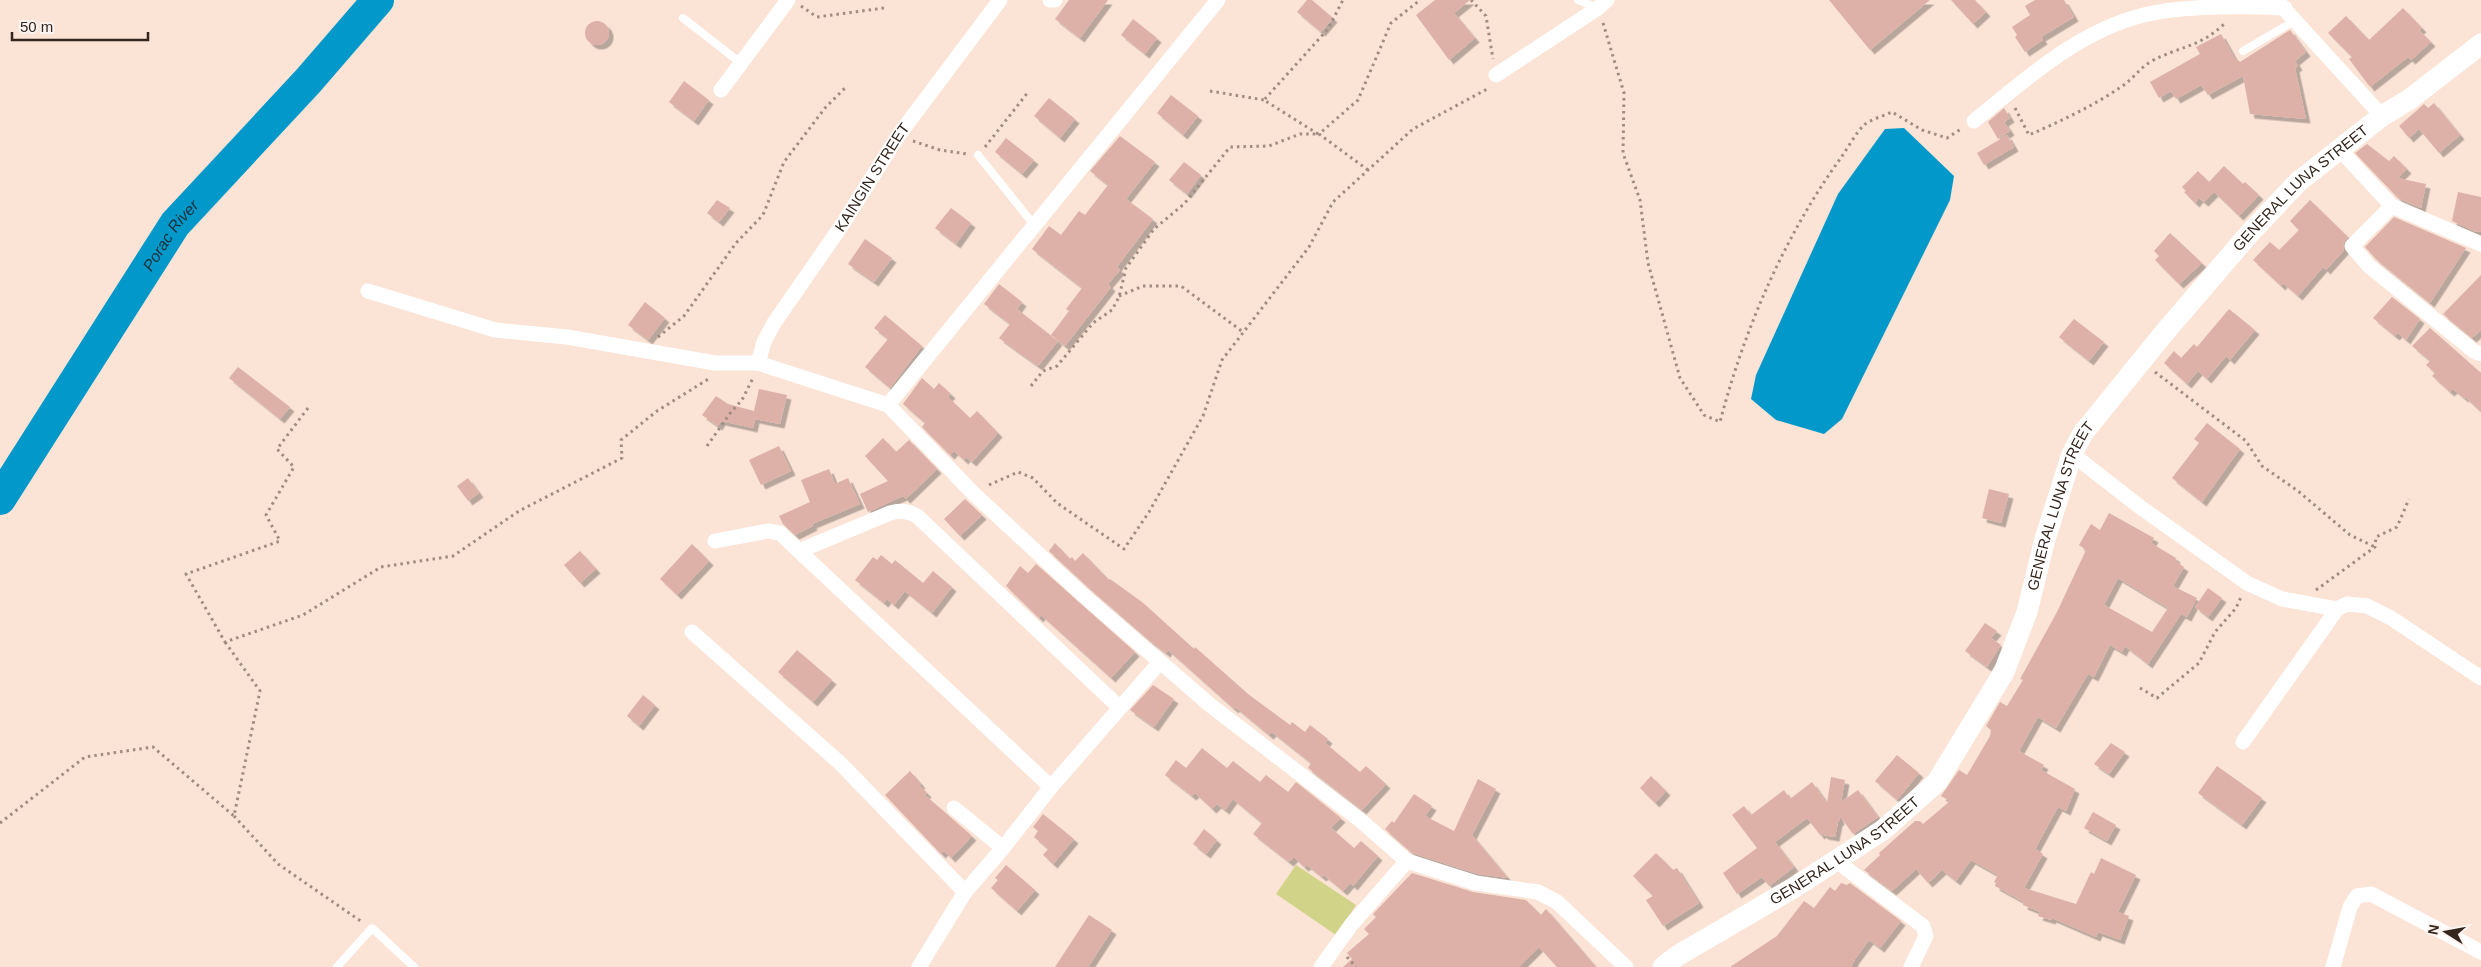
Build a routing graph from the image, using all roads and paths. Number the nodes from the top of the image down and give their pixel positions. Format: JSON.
{"nodes":[{"id":1,"x":788,"y":0,"type":"edge"},
{"id":2,"x":793,"y":0,"type":"edge"},
{"id":3,"x":1000,"y":0,"type":"edge"},
{"id":4,"x":1050,"y":0,"type":"edge"},
{"id":5,"x":1054,"y":0,"type":"edge"},
{"id":6,"x":1218,"y":0,"type":"edge"},
{"id":7,"x":1343,"y":0,"type":"edge"},
{"id":8,"x":1420,"y":0,"type":"edge"},
{"id":9,"x":1471,"y":0,"type":"edge"},
{"id":10,"x":1578,"y":0,"type":"edge"},
{"id":11,"x":1602,"y":4,"type":"edge"},
{"id":12,"x":2280,"y":4,"type":"edge"},
{"id":13,"x":2243,"y":6,"type":"junction"},
{"id":14,"x":884,"y":8,"type":"dead end"},
{"id":15,"x":684,"y":18,"type":"dead end"},
{"id":16,"x":2294,"y":21,"type":"junction"},
{"id":17,"x":2481,"y":44,"type":"edge"},
{"id":18,"x":2243,"y":51,"type":"dead end"},
{"id":19,"x":742,"y":64,"type":"junction"},
{"id":20,"x":1496,"y":75,"type":"junction"},
{"id":21,"x":846,"y":87,"type":"dead end"},
{"id":22,"x":721,"y":90,"type":"dead end"},
{"id":23,"x":1210,"y":90,"type":"dead end"},
{"id":24,"x":1029,"y":91,"type":"dead end"},
{"id":25,"x":2009,"y":92,"type":"junction"},
{"id":26,"x":1264,"y":100,"type":"junction"},
{"id":27,"x":2382,"y":116,"type":"junction"},
{"id":28,"x":1974,"y":121,"type":"joint"},
{"id":29,"x":1318,"y":134,"type":"junction"},
{"id":30,"x":898,"y":136,"type":"junction"},
{"id":31,"x":2340,"y":150,"type":"junction"},
{"id":32,"x":978,"y":155,"type":"junction"},
{"id":33,"x":1368,"y":170,"type":"junction"},
{"id":34,"x":2392,"y":206,"type":"junction"},
{"id":35,"x":1035,"y":226,"type":"junction"},
{"id":36,"x":2481,"y":244,"type":"edge"},
{"id":37,"x":368,"y":291,"type":"dead end"},
{"id":38,"x":1118,"y":296,"type":"junction"},
{"id":39,"x":1243,"y":332,"type":"junction"},
{"id":40,"x":642,"y":350,"type":"junction"},
{"id":41,"x":2481,"y":354,"type":"edge"},
{"id":42,"x":2143,"y":362,"type":"junction"},
{"id":43,"x":715,"y":363,"type":"junction"},
{"id":44,"x":758,"y":363,"type":"junction"},
{"id":45,"x":1031,"y":386,"type":"dead end"},
{"id":46,"x":888,"y":405,"type":"junction"},
{"id":47,"x":308,"y":408,"type":"dead end"},
{"id":48,"x":707,"y":446,"type":"dead end"},
{"id":49,"x":2072,"y":454,"type":"junction"},
{"id":50,"x":972,"y":493,"type":"junction"},
{"id":51,"x":2409,"y":499,"type":"dead end"},
{"id":52,"x":715,"y":541,"type":"dead end"},
{"id":53,"x":2374,"y":547,"type":"junction"},
{"id":54,"x":799,"y":551,"type":"junction"},
{"id":55,"x":2247,"y":583,"type":"junction"},
{"id":56,"x":2338,"y":609,"type":"junction"},
{"id":57,"x":692,"y":632,"type":"dead end"},
{"id":58,"x":225,"y":642,"type":"junction"},
{"id":59,"x":1160,"y":662,"type":"junction"},
{"id":60,"x":2481,"y":678,"type":"edge"},
{"id":61,"x":2140,"y":688,"type":"dead end"},
{"id":62,"x":1119,"y":707,"type":"junction"},
{"id":63,"x":2243,"y":742,"type":"dead end"},
{"id":64,"x":1051,"y":787,"type":"junction"},
{"id":65,"x":954,"y":808,"type":"dead end"},
{"id":66,"x":234,"y":816,"type":"junction"},
{"id":67,"x":0,"y":823,"type":"edge"},
{"id":68,"x":1003,"y":848,"type":"junction"},
{"id":69,"x":1835,"y":860,"type":"junction"},
{"id":70,"x":1407,"y":861,"type":"junction"},
{"id":71,"x":965,"y":892,"type":"junction"},
{"id":72,"x":372,"y":928,"type":"junction"},
{"id":73,"x":2481,"y":952,"type":"edge"},
{"id":74,"x":1675,"y":963,"type":"edge"},
{"id":75,"x":337,"y":967,"type":"edge"},
{"id":76,"x":414,"y":967,"type":"edge"},
{"id":77,"x":919,"y":967,"type":"edge"},
{"id":78,"x":1321,"y":967,"type":"edge"},
{"id":79,"x":1626,"y":967,"type":"edge"},
{"id":80,"x":1911,"y":967,"type":"edge"},
{"id":81,"x":2333,"y":967,"type":"edge"}],
"edges":[{"from":1,"to":19,"type":"street"},
{"from":2,"to":14,"type":"path"},
{"from":3,"to":30,"type":"street","name":"KAINGIN STREET"},
{"from":4,"to":5,"type":"street"},
{"from":6,"to":35,"type":"street"},
{"from":7,"to":26,"type":"path"},
{"from":8,"to":29,"type":"path"},
{"from":9,"to":20,"type":"path"},
{"from":10,"to":11,"type":"lane"},
{"from":11,"to":20,"type":"street"},
{"from":11,"to":28,"type":"path"},
{"from":12,"to":13,"type":"street"},
{"from":12,"to":16,"type":"street"},
{"from":13,"to":25,"type":"street"},
{"from":13,"to":25,"type":"path"},
{"from":15,"to":19,"type":"lane"},
{"from":16,"to":18,"type":"lane"},
{"from":16,"to":27,"type":"street"},
{"from":17,"to":27,"type":"street","name":"GENERAL LUNA STREET"},
{"from":19,"to":22,"type":"street"},
{"from":20,"to":33,"type":"path"},
{"from":21,"to":40,"type":"path"},
{"from":23,"to":26,"type":"path"},
{"from":24,"to":32,"type":"path"},
{"from":25,"to":28,"type":"street"},
{"from":26,"to":29,"type":"path"},
{"from":27,"to":31,"type":"street","name":"GENERAL LUNA STREET"},
{"from":29,"to":33,"type":"path"},
{"from":29,"to":38,"type":"path"},
{"from":30,"to":32,"type":"path"},
{"from":30,"to":44,"type":"street","name":"KAINGIN STREET"},
{"from":31,"to":34,"type":"street"},
{"from":31,"to":42,"type":"street","name":"GENERAL LUNA STREET"},
{"from":32,"to":35,"type":"lane"},
{"from":33,"to":39,"type":"path"},
{"from":34,"to":36,"type":"street"},
{"from":34,"to":41,"type":"street"},
{"from":35,"to":46,"type":"street"},
{"from":37,"to":40,"type":"street"},
{"from":38,"to":39,"type":"path"},
{"from":38,"to":45,"type":"path"},
{"from":39,"to":50,"type":"path"},
{"from":40,"to":43,"type":"street"},
{"from":42,"to":49,"type":"street","name":"GENERAL LUNA STREET"},
{"from":42,"to":53,"type":"path"},
{"from":43,"to":44,"type":"street"},
{"from":43,"to":58,"type":"path"},
{"from":44,"to":46,"type":"street"},
{"from":44,"to":48,"type":"path"},
{"from":46,"to":50,"type":"street"},
{"from":47,"to":58,"type":"path"},
{"from":49,"to":55,"type":"street"},
{"from":49,"to":69,"type":"street","name":"GENERAL LUNA STREET"},
{"from":50,"to":59,"type":"street"},
{"from":51,"to":53,"type":"path"},
{"from":52,"to":54,"type":"street"},
{"from":53,"to":56,"type":"path"},
{"from":54,"to":62,"type":"street"},
{"from":54,"to":64,"type":"street"},
{"from":55,"to":56,"type":"street"},
{"from":55,"to":61,"type":"path"},
{"from":56,"to":60,"type":"street"},
{"from":56,"to":63,"type":"street"},
{"from":57,"to":71,"type":"street"},
{"from":58,"to":66,"type":"path"},
{"from":59,"to":62,"type":"street"},
{"from":59,"to":70,"type":"street"},
{"from":62,"to":64,"type":"street"},
{"from":64,"to":68,"type":"street"},
{"from":65,"to":68,"type":"street"},
{"from":66,"to":67,"type":"path"},
{"from":66,"to":72,"type":"path"},
{"from":68,"to":71,"type":"street"},
{"from":69,"to":74,"type":"street","name":"GENERAL LUNA STREET"},
{"from":69,"to":80,"type":"street"},
{"from":70,"to":78,"type":"street"},
{"from":70,"to":79,"type":"street"},
{"from":71,"to":77,"type":"street"},
{"from":72,"to":75,"type":"lane"},
{"from":72,"to":76,"type":"lane"},
{"from":73,"to":81,"type":"street"}]}
